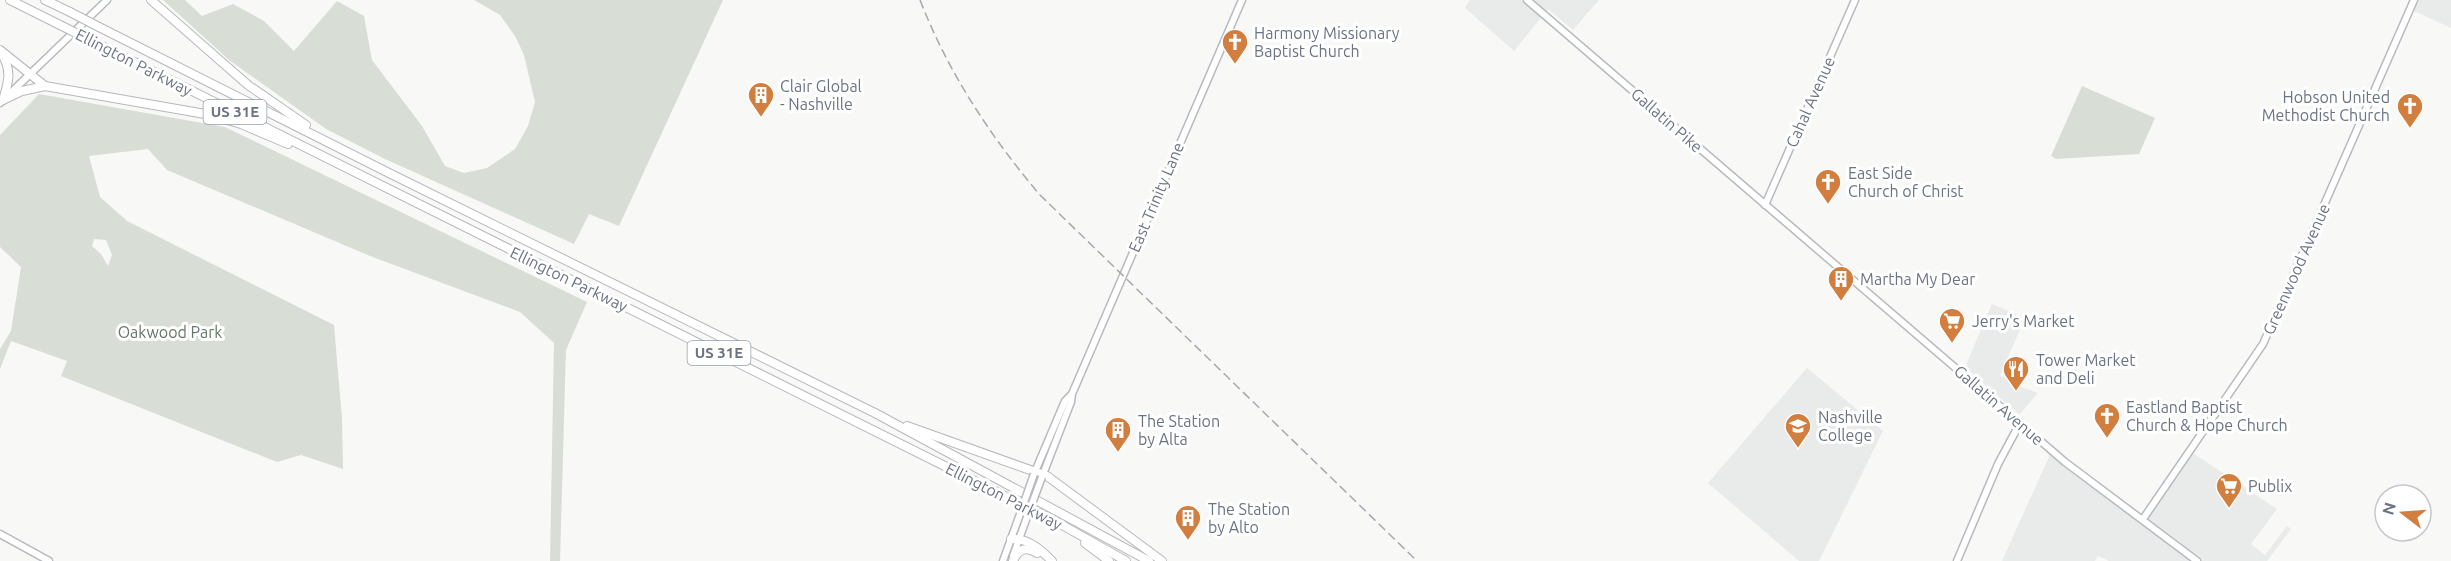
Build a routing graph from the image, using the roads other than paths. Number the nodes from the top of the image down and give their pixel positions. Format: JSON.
{"nodes":[{"id":1,"x":10,"y":0,"type":"edge"},
{"id":2,"x":45,"y":0,"type":"edge"},
{"id":3,"x":107,"y":0,"type":"edge"},
{"id":4,"x":151,"y":0,"type":"edge"},
{"id":5,"x":1242,"y":0,"type":"edge"},
{"id":6,"x":1527,"y":0,"type":"edge"},
{"id":7,"x":1855,"y":0,"type":"edge"},
{"id":8,"x":2414,"y":0,"type":"edge"},
{"id":9,"x":0,"y":50,"type":"edge"},
{"id":10,"x":32,"y":73,"type":"junction"},
{"id":11,"x":45,"y":86,"type":"junction"},
{"id":12,"x":2,"y":102,"type":"edge"},
{"id":13,"x":334,"y":144,"type":"junction"},
{"id":14,"x":382,"y":186,"type":"junction"},
{"id":15,"x":1765,"y":205,"type":"junction"},
{"id":16,"x":1807,"y":240,"type":"joint"},
{"id":17,"x":875,"y":413,"type":"junction"},
{"id":18,"x":2020,"y":423,"type":"junction"},
{"id":19,"x":1038,"y":474,"type":"junction"},
{"id":20,"x":2143,"y":519,"type":"junction"},
{"id":21,"x":1055,"y":521,"type":"junction"},
{"id":22,"x":0,"y":534,"type":"edge"},
{"id":23,"x":1016,"y":540,"type":"junction"},
{"id":24,"x":1027,"y":549,"type":"junction"},
{"id":25,"x":49,"y":561,"type":"edge"},
{"id":26,"x":1003,"y":561,"type":"edge"},
{"id":27,"x":1012,"y":561,"type":"edge"},
{"id":28,"x":1045,"y":561,"type":"edge"},
{"id":29,"x":1052,"y":561,"type":"edge"},
{"id":30,"x":1108,"y":561,"type":"edge"},
{"id":31,"x":1126,"y":561,"type":"edge"},
{"id":32,"x":1149,"y":561,"type":"edge"},
{"id":33,"x":1162,"y":561,"type":"edge"},
{"id":34,"x":1957,"y":561,"type":"edge"},
{"id":35,"x":2197,"y":561,"type":"edge"}],
"edges":[{"from":1,"to":14,"type":"highway","name":"Ellington Parkway","number":"US 31E","bridge":true},
{"from":2,"to":13,"type":"highway","name":"Ellington Parkway","number":"US 31E","bridge":true},
{"from":3,"to":10,"type":"main road"},
{"from":4,"to":13,"type":"highway"},
{"from":5,"to":19,"type":"main road","name":"East Trinity Lane"},
{"from":6,"to":15,"type":"main road","name":"Gallatin Pike"},
{"from":7,"to":15,"type":"main road","name":"Cahal Avenue"},
{"from":8,"to":20,"type":"main road","name":"Greenwood Avenue"},
{"from":9,"to":10,"type":"highway"},
{"from":9,"to":12,"type":"highway"},
{"from":10,"to":11,"type":"highway"},
{"from":10,"to":12,"type":"main road"},
{"from":11,"to":12,"type":"highway"},
{"from":11,"to":14,"type":"highway"},
{"from":13,"to":17,"type":"highway","name":"Ellington Parkway","number":"US 31E"},
{"from":14,"to":21,"type":"highway","name":"Ellington Parkway","number":"US 31E"},
{"from":15,"to":16,"type":"main road","name":"Gallatin Pike"},
{"from":16,"to":18,"type":"main road","name":"Gallatin Avenue"},
{"from":17,"to":19,"type":"highway"},
{"from":17,"to":32,"type":"highway","name":"Ellington Parkway","number":"US 31E"},
{"from":18,"to":20,"type":"main road","name":"Gallatin Avenue"},
{"from":18,"to":34,"type":"main road"},
{"from":19,"to":23,"type":"main road","name":"East Trinity Lane","bridge":true},
{"from":19,"to":23,"type":"main road","name":"East Trinity Lane","bridge":true},
{"from":19,"to":33,"type":"highway"},
{"from":20,"to":35,"type":"main road","name":"Gallatin Avenue"},
{"from":21,"to":30,"type":"highway"},
{"from":21,"to":31,"type":"highway","name":"Ellington Parkway","number":"US 31E"},
{"from":22,"to":25,"type":"main road"},
{"from":23,"to":24,"type":"highway"},
{"from":23,"to":26,"type":"main road","name":"East Trinity Lane"},
{"from":23,"to":27,"type":"main road","name":"East Trinity Lane"},
{"from":23,"to":29,"type":"highway"},
{"from":24,"to":27,"type":"highway"},
{"from":24,"to":28,"type":"highway"}]}
